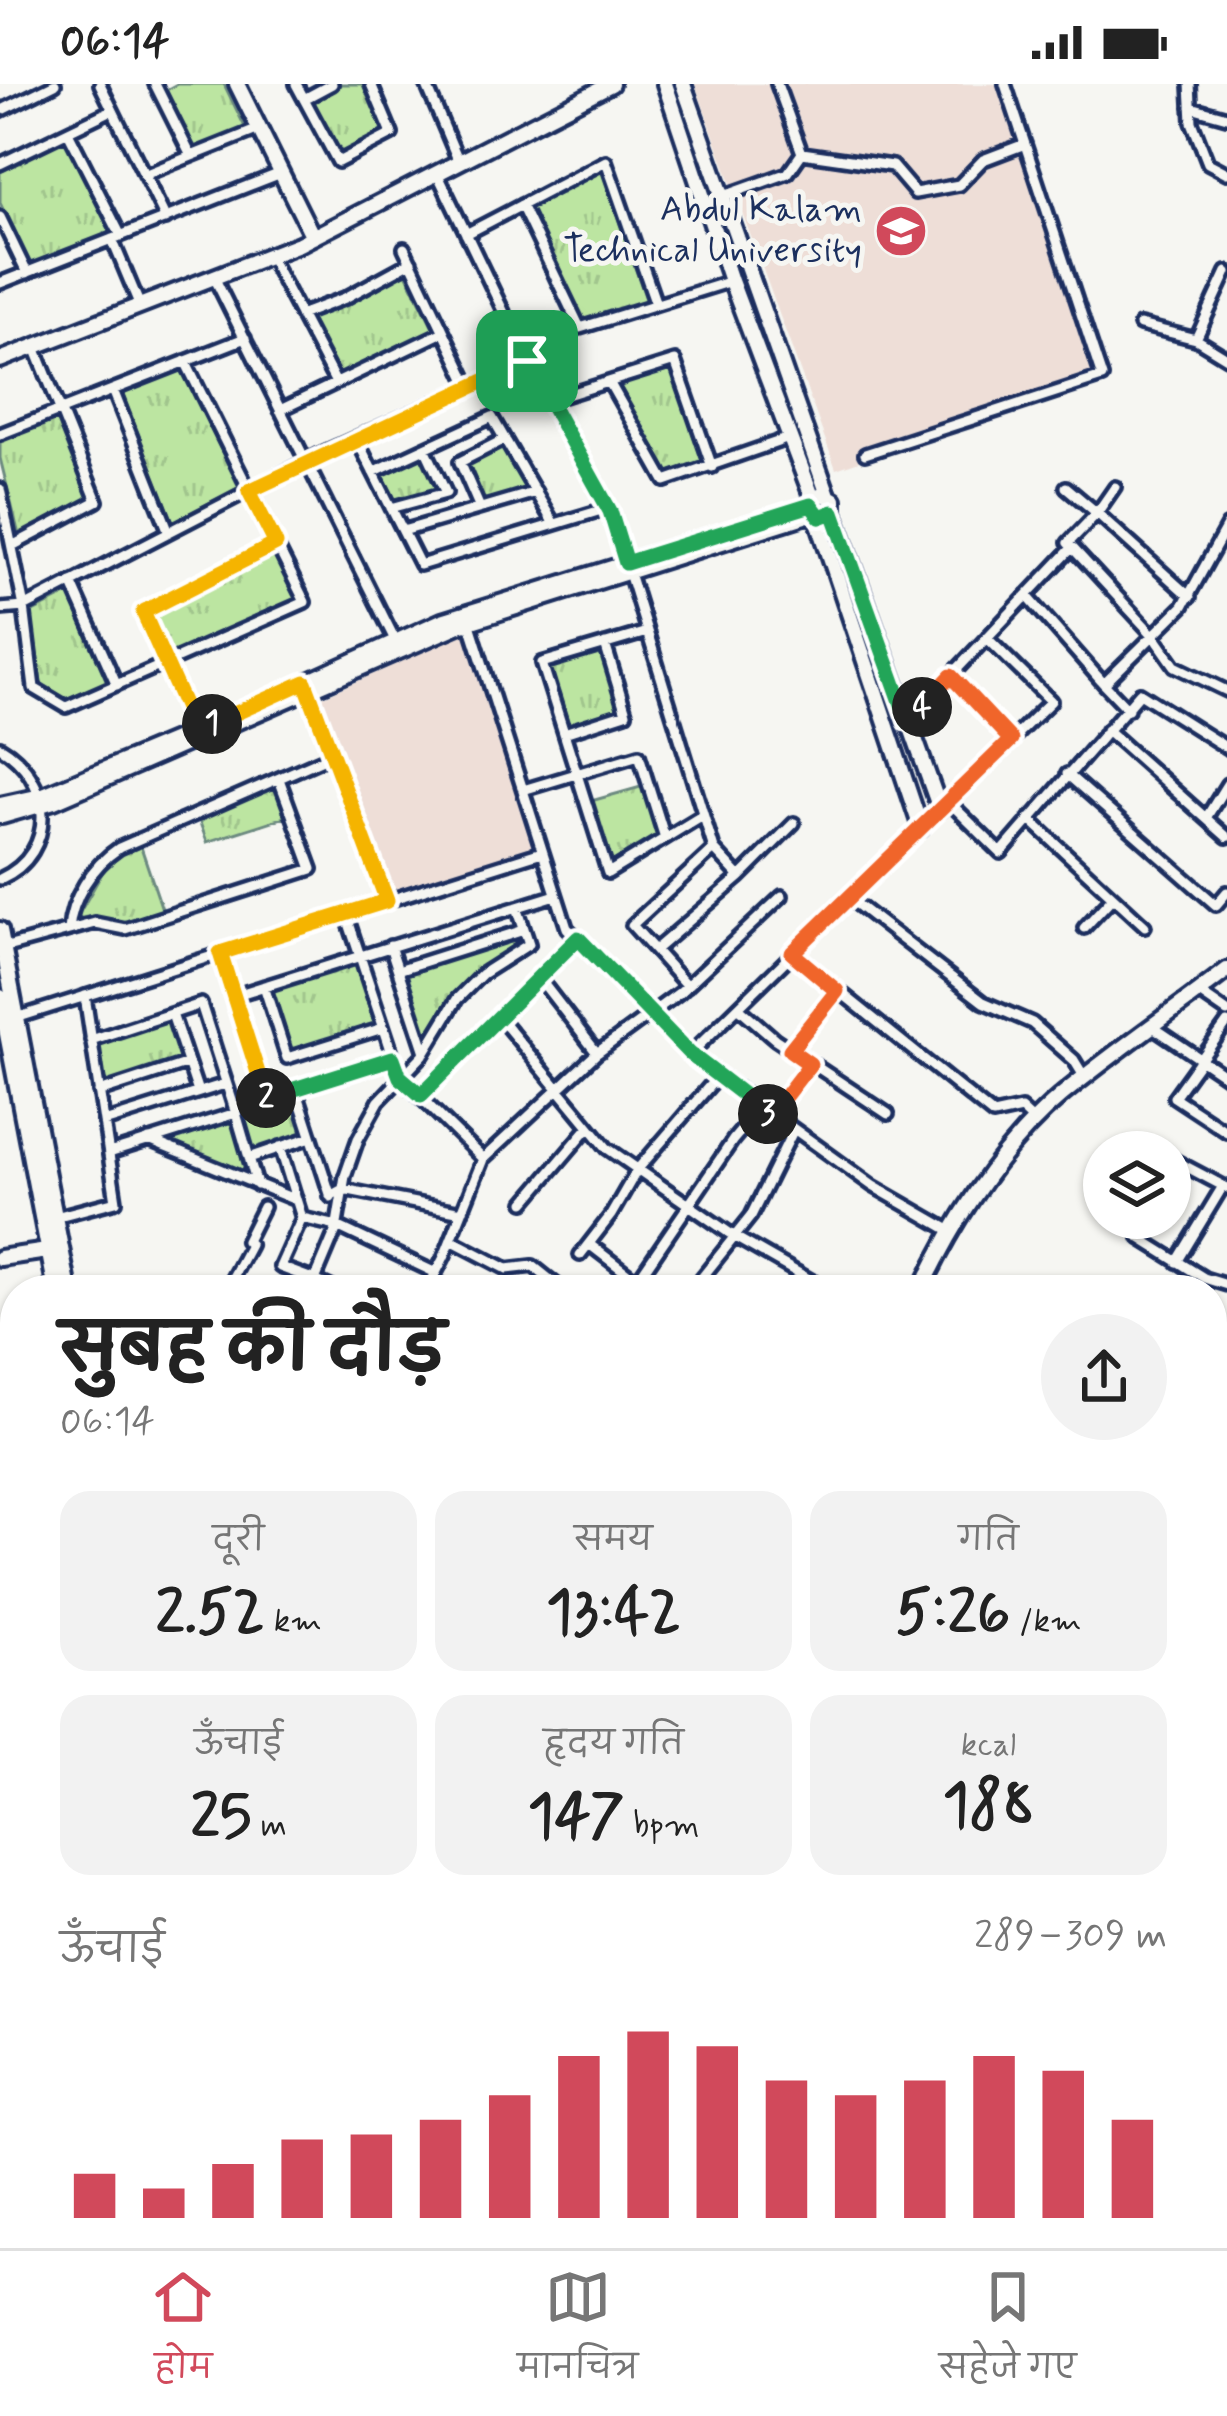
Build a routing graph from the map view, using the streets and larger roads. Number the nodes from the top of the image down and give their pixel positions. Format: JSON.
{"nodes":[{"id":1,"x":100,"y":84,"type":"edge"},
{"id":2,"x":237,"y":84,"type":"edge"},
{"id":3,"x":296,"y":84,"type":"edge"},
{"id":4,"x":332,"y":84,"type":"edge"},
{"id":5,"x":370,"y":84,"type":"edge"},
{"id":6,"x":426,"y":84,"type":"edge"},
{"id":7,"x":611,"y":84,"type":"edge"},
{"id":8,"x":665,"y":84,"type":"edge"},
{"id":9,"x":683,"y":84,"type":"edge"},
{"id":10,"x":777,"y":84,"type":"edge"},
{"id":11,"x":1005,"y":84,"type":"edge"},
{"id":12,"x":1190,"y":84,"type":"edge"},
{"id":13,"x":50,"y":85,"type":"edge"},
{"id":14,"x":159,"y":85,"type":"edge"},
{"id":15,"x":582,"y":91,"type":"edge"},
{"id":16,"x":304,"y":99,"type":"junction"},
{"id":17,"x":1191,"y":107,"type":"junction"},
{"id":18,"x":112,"y":110,"type":"junction"},
{"id":19,"x":0,"y":111,"type":"edge"},
{"id":20,"x":1227,"y":117,"type":"edge"},
{"id":21,"x":259,"y":129,"type":"junction"},
{"id":22,"x":68,"y":132,"type":"junction"},
{"id":23,"x":1024,"y":144,"type":"junction"},
{"id":24,"x":802,"y":153,"type":"junction"},
{"id":25,"x":191,"y":156,"type":"junction"},
{"id":26,"x":460,"y":162,"type":"junction"},
{"id":27,"x":0,"y":164,"type":"edge"},
{"id":28,"x":281,"y":173,"type":"junction"},
{"id":29,"x":437,"y":173,"type":"junction"},
{"id":30,"x":1227,"y":173,"type":"edge"},
{"id":31,"x":144,"y":176,"type":"junction"},
{"id":32,"x":721,"y":197,"type":"junction"},
{"id":33,"x":520,"y":206,"type":"junction"},
{"id":34,"x":0,"y":218,"type":"edge"},
{"id":35,"x":166,"y":219,"type":"junction"},
{"id":36,"x":466,"y":234,"type":"junction"},
{"id":37,"x":313,"y":237,"type":"junction"},
{"id":38,"x":116,"y":238,"type":"junction"},
{"id":39,"x":404,"y":248,"type":"dead end"},
{"id":40,"x":269,"y":255,"type":"junction"},
{"id":41,"x":411,"y":262,"type":"junction"},
{"id":42,"x":1227,"y":272,"type":"edge"},
{"id":43,"x":27,"y":273,"type":"junction"},
{"id":44,"x":214,"y":277,"type":"junction"},
{"id":45,"x":731,"y":281,"type":"junction"},
{"id":46,"x":0,"y":283,"type":"edge"},
{"id":47,"x":1224,"y":286,"type":"edge"},
{"id":48,"x":656,"y":304,"type":"junction"},
{"id":49,"x":140,"y":306,"type":"junction"},
{"id":50,"x":301,"y":315,"type":"junction"},
{"id":51,"x":1140,"y":325,"type":"dead end"},
{"id":52,"x":442,"y":332,"type":"junction"},
{"id":53,"x":244,"y":338,"type":"junction"},
{"id":54,"x":1196,"y":339,"type":"junction"},
{"id":55,"x":35,"y":347,"type":"junction"},
{"id":56,"x":1227,"y":358,"type":"edge"},
{"id":57,"x":0,"y":360,"type":"edge"},
{"id":58,"x":185,"y":361,"type":"junction"},
{"id":59,"x":527,"y":361,"type":"junction"},
{"id":60,"x":608,"y":382,"type":"junction"},
{"id":61,"x":336,"y":383,"type":"junction"},
{"id":62,"x":470,"y":387,"type":"junction"},
{"id":63,"x":113,"y":390,"type":"junction"},
{"id":64,"x":548,"y":401,"type":"junction"},
{"id":65,"x":60,"y":410,"type":"junction"},
{"id":66,"x":280,"y":410,"type":"junction"},
{"id":67,"x":0,"y":434,"type":"edge"},
{"id":68,"x":356,"y":438,"type":"junction"},
{"id":69,"x":505,"y":439,"type":"junction"},
{"id":70,"x":789,"y":439,"type":"junction"},
{"id":71,"x":425,"y":448,"type":"junction"},
{"id":72,"x":865,"y":454,"type":"dead end"},
{"id":73,"x":306,"y":461,"type":"junction"},
{"id":74,"x":712,"y":467,"type":"junction"},
{"id":75,"x":373,"y":472,"type":"junction"},
{"id":76,"x":1066,"y":487,"type":"dead end"},
{"id":77,"x":1115,"y":487,"type":"dead end"},
{"id":78,"x":0,"y":489,"type":"edge"},
{"id":79,"x":249,"y":491,"type":"junction"},
{"id":80,"x":536,"y":492,"type":"junction"},
{"id":81,"x":816,"y":506,"type":"junction"},
{"id":82,"x":391,"y":508,"type":"junction"},
{"id":83,"x":480,"y":508,"type":"junction"},
{"id":84,"x":608,"y":508,"type":"junction"},
{"id":85,"x":1097,"y":513,"type":"junction"},
{"id":86,"x":554,"y":524,"type":"junction"},
{"id":87,"x":1227,"y":526,"type":"edge"},
{"id":88,"x":403,"y":531,"type":"junction"},
{"id":89,"x":170,"y":532,"type":"junction"},
{"id":90,"x":276,"y":544,"type":"junction"},
{"id":91,"x":12,"y":546,"type":"junction"},
{"id":92,"x":1221,"y":548,"type":"edge"},
{"id":93,"x":1070,"y":550,"type":"junction"},
{"id":94,"x":627,"y":568,"type":"junction"},
{"id":95,"x":71,"y":582,"type":"junction"},
{"id":96,"x":1028,"y":596,"type":"junction"},
{"id":97,"x":1190,"y":597,"type":"junction"},
{"id":98,"x":24,"y":607,"type":"junction"},
{"id":99,"x":0,"y":609,"type":"edge"},
{"id":100,"x":468,"y":617,"type":"junction"},
{"id":101,"x":646,"y":632,"type":"junction"},
{"id":102,"x":1154,"y":636,"type":"junction"},
{"id":103,"x":987,"y":638,"type":"junction"},
{"id":104,"x":396,"y":642,"type":"junction"},
{"id":105,"x":605,"y":644,"type":"junction"},
{"id":106,"x":166,"y":663,"type":"junction"},
{"id":107,"x":1227,"y":673,"type":"edge"},
{"id":108,"x":951,"y":676,"type":"junction"},
{"id":109,"x":1104,"y":684,"type":"junction"},
{"id":110,"x":117,"y":685,"type":"junction"},
{"id":111,"x":307,"y":687,"type":"junction"},
{"id":112,"x":1224,"y":689,"type":"edge"},
{"id":113,"x":1128,"y":709,"type":"junction"},
{"id":114,"x":908,"y":721,"type":"junction"},
{"id":115,"x":1107,"y":730,"type":"junction"},
{"id":116,"x":196,"y":731,"type":"junction"},
{"id":117,"x":564,"y":733,"type":"junction"},
{"id":118,"x":1011,"y":740,"type":"junction"},
{"id":119,"x":0,"y":747,"type":"edge"},
{"id":120,"x":1227,"y":748,"type":"edge"},
{"id":121,"x":332,"y":755,"type":"junction"},
{"id":122,"x":577,"y":774,"type":"junction"},
{"id":123,"x":1067,"y":774,"type":"junction"},
{"id":124,"x":278,"y":779,"type":"junction"},
{"id":125,"x":1227,"y":784,"type":"edge"},
{"id":126,"x":523,"y":790,"type":"junction"},
{"id":127,"x":42,"y":800,"type":"junction"},
{"id":128,"x":944,"y":805,"type":"junction"},
{"id":129,"x":1,"y":812,"type":"edge"},
{"id":130,"x":703,"y":815,"type":"junction"},
{"id":131,"x":1206,"y":818,"type":"junction"},
{"id":132,"x":1029,"y":819,"type":"junction"},
{"id":133,"x":794,"y":824,"type":"dead end"},
{"id":134,"x":921,"y":828,"type":"junction"},
{"id":135,"x":1227,"y":837,"type":"edge"},
{"id":136,"x":665,"y":838,"type":"junction"},
{"id":137,"x":714,"y":849,"type":"junction"},
{"id":138,"x":542,"y":851,"type":"junction"},
{"id":139,"x":740,"y":877,"type":"junction"},
{"id":140,"x":0,"y":879,"type":"edge"},
{"id":141,"x":1227,"y":892,"type":"edge"},
{"id":142,"x":556,"y":895,"type":"junction"},
{"id":143,"x":782,"y":896,"type":"dead end"},
{"id":144,"x":849,"y":898,"type":"junction"},
{"id":145,"x":1112,"y":898,"type":"junction"},
{"id":146,"x":387,"y":901,"type":"junction"},
{"id":147,"x":1216,"y":905,"type":"junction"},
{"id":148,"x":517,"y":907,"type":"junction"},
{"id":149,"x":346,"y":914,"type":"junction"},
{"id":150,"x":1227,"y":915,"type":"edge"},
{"id":151,"x":1144,"y":926,"type":"dead end"},
{"id":152,"x":1084,"y":928,"type":"dead end"},
{"id":153,"x":0,"y":930,"type":"edge"},
{"id":154,"x":69,"y":930,"type":"junction"},
{"id":155,"x":524,"y":930,"type":"junction"},
{"id":156,"x":578,"y":938,"type":"junction"},
{"id":157,"x":390,"y":946,"type":"junction"},
{"id":158,"x":4,"y":948,"type":"junction"},
{"id":159,"x":655,"y":950,"type":"junction"},
{"id":160,"x":220,"y":953,"type":"junction"},
{"id":161,"x":792,"y":953,"type":"junction"},
{"id":162,"x":360,"y":956,"type":"junction"},
{"id":163,"x":398,"y":970,"type":"junction"},
{"id":164,"x":1227,"y":970,"type":"edge"},
{"id":165,"x":539,"y":978,"type":"junction"},
{"id":166,"x":264,"y":986,"type":"junction"},
{"id":167,"x":687,"y":986,"type":"junction"},
{"id":168,"x":837,"y":991,"type":"junction"},
{"id":169,"x":1198,"y":992,"type":"junction"},
{"id":170,"x":85,"y":996,"type":"junction"},
{"id":171,"x":233,"y":996,"type":"junction"},
{"id":172,"x":0,"y":997,"type":"edge"},
{"id":173,"x":738,"y":1007,"type":"junction"},
{"id":174,"x":649,"y":1012,"type":"junction"},
{"id":175,"x":1227,"y":1012,"type":"edge"},
{"id":176,"x":172,"y":1014,"type":"junction"},
{"id":177,"x":499,"y":1017,"type":"junction"},
{"id":178,"x":11,"y":1019,"type":"junction"},
{"id":179,"x":1227,"y":1023,"type":"edge"},
{"id":180,"x":1153,"y":1027,"type":"junction"},
{"id":181,"x":383,"y":1028,"type":"junction"},
{"id":182,"x":92,"y":1040,"type":"junction"},
{"id":183,"x":790,"y":1050,"type":"junction"},
{"id":184,"x":425,"y":1052,"type":"junction"},
{"id":185,"x":597,"y":1053,"type":"junction"},
{"id":186,"x":690,"y":1054,"type":"junction"},
{"id":187,"x":6,"y":1057,"type":"edge"},
{"id":188,"x":393,"y":1058,"type":"junction"},
{"id":189,"x":1200,"y":1059,"type":"junction"},
{"id":190,"x":188,"y":1063,"type":"junction"},
{"id":191,"x":810,"y":1064,"type":"junction"},
{"id":192,"x":718,"y":1076,"type":"junction"},
{"id":193,"x":400,"y":1077,"type":"junction"},
{"id":194,"x":1227,"y":1077,"type":"edge"},
{"id":195,"x":1085,"y":1078,"type":"junction"},
{"id":196,"x":225,"y":1084,"type":"junction"},
{"id":197,"x":296,"y":1089,"type":"junction"},
{"id":198,"x":557,"y":1091,"type":"junction"},
{"id":199,"x":99,"y":1092,"type":"junction"},
{"id":200,"x":198,"y":1092,"type":"junction"},
{"id":201,"x":421,"y":1095,"type":"junction"},
{"id":202,"x":265,"y":1098,"type":"junction"},
{"id":203,"x":760,"y":1108,"type":"junction"},
{"id":204,"x":235,"y":1111,"type":"junction"},
{"id":205,"x":888,"y":1114,"type":"dead end"},
{"id":206,"x":770,"y":1116,"type":"junction"},
{"id":207,"x":1035,"y":1121,"type":"junction"},
{"id":208,"x":104,"y":1122,"type":"junction"},
{"id":209,"x":587,"y":1129,"type":"junction"},
{"id":210,"x":793,"y":1131,"type":"junction"},
{"id":211,"x":1227,"y":1132,"type":"edge"},
{"id":212,"x":311,"y":1137,"type":"junction"},
{"id":213,"x":149,"y":1140,"type":"junction"},
{"id":214,"x":280,"y":1147,"type":"junction"},
{"id":215,"x":109,"y":1153,"type":"junction"},
{"id":216,"x":249,"y":1158,"type":"junction"},
{"id":217,"x":483,"y":1159,"type":"junction"},
{"id":218,"x":1191,"y":1169,"type":"edge"},
{"id":219,"x":638,"y":1170,"type":"junction"},
{"id":220,"x":257,"y":1185,"type":"junction"},
{"id":221,"x":1225,"y":1187,"type":"edge"},
{"id":222,"x":343,"y":1189,"type":"junction"},
{"id":223,"x":336,"y":1199,"type":"junction"},
{"id":224,"x":296,"y":1200,"type":"junction"},
{"id":225,"x":525,"y":1202,"type":"dead end"},
{"id":226,"x":690,"y":1202,"type":"junction"},
{"id":227,"x":263,"y":1207,"type":"dead end"},
{"id":228,"x":462,"y":1212,"type":"junction"},
{"id":229,"x":302,"y":1218,"type":"junction"},
{"id":230,"x":49,"y":1219,"type":"junction"},
{"id":231,"x":337,"y":1226,"type":"junction"},
{"id":232,"x":952,"y":1232,"type":"junction"},
{"id":233,"x":735,"y":1237,"type":"junction"},
{"id":234,"x":1142,"y":1239,"type":"edge"},
{"id":235,"x":451,"y":1240,"type":"junction"},
{"id":236,"x":589,"y":1244,"type":"junction"},
{"id":237,"x":55,"y":1250,"type":"junction"},
{"id":238,"x":580,"y":1255,"type":"dead end"},
{"id":239,"x":0,"y":1258,"type":"edge"},
{"id":240,"x":1178,"y":1262,"type":"junction"},
{"id":241,"x":56,"y":1275,"type":"edge"},
{"id":242,"x":64,"y":1275,"type":"edge"},
{"id":243,"x":234,"y":1275,"type":"edge"},
{"id":244,"x":302,"y":1275,"type":"edge"},
{"id":245,"x":317,"y":1275,"type":"edge"},
{"id":246,"x":422,"y":1275,"type":"edge"},
{"id":247,"x":435,"y":1275,"type":"edge"},
{"id":248,"x":543,"y":1275,"type":"edge"},
{"id":249,"x":623,"y":1275,"type":"edge"},
{"id":250,"x":641,"y":1275,"type":"edge"},
{"id":251,"x":704,"y":1275,"type":"edge"},
{"id":252,"x":802,"y":1275,"type":"edge"},
{"id":253,"x":933,"y":1275,"type":"edge"},
{"id":254,"x":1199,"y":1275,"type":"edge"}],
"edges":[{"from":1,"to":18,"type":"street"},
{"from":2,"to":21,"type":"street"},
{"from":3,"to":16,"type":"street"},
{"from":4,"to":16,"type":"street"},
{"from":5,"to":16,"type":"street"},
{"from":6,"to":26,"type":"street"},
{"from":7,"to":15,"type":"street"},
{"from":8,"to":45,"type":"street"},
{"from":9,"to":32,"type":"street"},
{"from":10,"to":24,"type":"street"},
{"from":11,"to":23,"type":"street"},
{"from":12,"to":17,"type":"street"},
{"from":13,"to":19,"type":"street"},
{"from":14,"to":25,"type":"street"},
{"from":15,"to":26,"type":"street"},
{"from":17,"to":20,"type":"street"},
{"from":17,"to":30,"type":"street"},
{"from":18,"to":22,"type":"street"},
{"from":18,"to":31,"type":"street"},
{"from":21,"to":25,"type":"street"},
{"from":21,"to":28,"type":"street"},
{"from":22,"to":27,"type":"street"},
{"from":22,"to":38,"type":"street"},
{"from":23,"to":24,"type":"street"},
{"from":23,"to":72,"type":"street"},
{"from":24,"to":32,"type":"street"},
{"from":25,"to":31,"type":"street"},
{"from":26,"to":29,"type":"street"},
{"from":28,"to":35,"type":"street"},
{"from":28,"to":37,"type":"street"},
{"from":29,"to":36,"type":"street"},
{"from":29,"to":37,"type":"street"},
{"from":31,"to":35,"type":"street"},
{"from":32,"to":81,"type":"street"},
{"from":33,"to":36,"type":"street"},
{"from":33,"to":48,"type":"street"},
{"from":33,"to":48,"type":"street"},
{"from":34,"to":43,"type":"street"},
{"from":35,"to":38,"type":"street"},
{"from":36,"to":59,"type":"street"},
{"from":37,"to":40,"type":"street"},
{"from":38,"to":43,"type":"street"},
{"from":38,"to":49,"type":"street"},
{"from":39,"to":41,"type":"street"},
{"from":40,"to":44,"type":"street"},
{"from":40,"to":50,"type":"street"},
{"from":41,"to":50,"type":"street"},
{"from":41,"to":52,"type":"street"},
{"from":42,"to":47,"type":"street"},
{"from":43,"to":46,"type":"street"},
{"from":44,"to":49,"type":"street"},
{"from":44,"to":53,"type":"street"},
{"from":45,"to":48,"type":"street"},
{"from":45,"to":70,"type":"street"},
{"from":47,"to":54,"type":"street"},
{"from":49,"to":55,"type":"street"},
{"from":50,"to":61,"type":"street"},
{"from":51,"to":54,"type":"street"},
{"from":52,"to":61,"type":"street"},
{"from":52,"to":62,"type":"street"},
{"from":53,"to":58,"type":"street"},
{"from":53,"to":66,"type":"street"},
{"from":54,"to":56,"type":"street"},
{"from":55,"to":57,"type":"street"},
{"from":55,"to":65,"type":"street"},
{"from":58,"to":63,"type":"street"},
{"from":58,"to":79,"type":"street"},
{"from":59,"to":62,"type":"street"},
{"from":59,"to":64,"type":"street"},
{"from":60,"to":64,"type":"street"},
{"from":60,"to":74,"type":"street"},
{"from":60,"to":74,"type":"street"},
{"from":61,"to":66,"type":"street"},
{"from":62,"to":68,"type":"street"},
{"from":63,"to":65,"type":"street"},
{"from":63,"to":89,"type":"street"},
{"from":64,"to":84,"type":"street"},
{"from":65,"to":67,"type":"street"},
{"from":65,"to":91,"type":"street"},
{"from":66,"to":73,"type":"street"},
{"from":68,"to":73,"type":"street"},
{"from":68,"to":75,"type":"street"},
{"from":69,"to":71,"type":"street"},
{"from":69,"to":80,"type":"street"},
{"from":69,"to":83,"type":"street"},
{"from":70,"to":74,"type":"street"},
{"from":70,"to":81,"type":"street"},
{"from":71,"to":75,"type":"street"},
{"from":71,"to":82,"type":"street"},
{"from":73,"to":79,"type":"street"},
{"from":73,"to":104,"type":"street"},
{"from":75,"to":82,"type":"street"},
{"from":76,"to":85,"type":"street"},
{"from":77,"to":85,"type":"street"},
{"from":78,"to":91,"type":"street"},
{"from":79,"to":89,"type":"street"},
{"from":79,"to":90,"type":"street"},
{"from":80,"to":83,"type":"street"},
{"from":80,"to":86,"type":"street"},
{"from":81,"to":94,"type":"street"},
{"from":81,"to":114,"type":"street"},
{"from":81,"to":134,"type":"street"},
{"from":82,"to":88,"type":"street"},
{"from":83,"to":88,"type":"street"},
{"from":84,"to":86,"type":"street"},
{"from":84,"to":94,"type":"street"},
{"from":85,"to":93,"type":"street"},
{"from":85,"to":97,"type":"street"},
{"from":86,"to":88,"type":"street"},
{"from":87,"to":92,"type":"street"},
{"from":89,"to":95,"type":"street"},
{"from":90,"to":106,"type":"street"},
{"from":90,"to":106,"type":"street"},
{"from":91,"to":98,"type":"street"},
{"from":92,"to":97,"type":"street"},
{"from":93,"to":96,"type":"street"},
{"from":93,"to":102,"type":"street"},
{"from":94,"to":100,"type":"street"},
{"from":94,"to":101,"type":"street"},
{"from":95,"to":98,"type":"street"},
{"from":95,"to":110,"type":"street"},
{"from":96,"to":103,"type":"street"},
{"from":96,"to":109,"type":"street"},
{"from":97,"to":102,"type":"street"},
{"from":98,"to":99,"type":"street"},
{"from":98,"to":110,"type":"street"},
{"from":100,"to":104,"type":"street"},
{"from":100,"to":111,"type":"street"},
{"from":100,"to":126,"type":"street"},
{"from":101,"to":105,"type":"street"},
{"from":101,"to":130,"type":"street"},
{"from":102,"to":109,"type":"street"},
{"from":102,"to":112,"type":"street"},
{"from":103,"to":108,"type":"street"},
{"from":103,"to":118,"type":"street"},
{"from":104,"to":111,"type":"street"},
{"from":105,"to":117,"type":"street"},
{"from":105,"to":117,"type":"street"},
{"from":106,"to":110,"type":"street"},
{"from":106,"to":116,"type":"street"},
{"from":107,"to":112,"type":"street"},
{"from":108,"to":114,"type":"street"},
{"from":108,"to":118,"type":"street"},
{"from":109,"to":113,"type":"street"},
{"from":111,"to":116,"type":"street"},
{"from":111,"to":121,"type":"street"},
{"from":111,"to":127,"type":"street"},
{"from":113,"to":115,"type":"street"},
{"from":113,"to":120,"type":"street"},
{"from":114,"to":128,"type":"street"},
{"from":115,"to":123,"type":"street"},
{"from":115,"to":131,"type":"street"},
{"from":116,"to":127,"type":"street"},
{"from":117,"to":122,"type":"street"},
{"from":118,"to":128,"type":"street"},
{"from":119,"to":127,"type":"street"},
{"from":121,"to":124,"type":"street"},
{"from":121,"to":146,"type":"street"},
{"from":122,"to":126,"type":"street"},
{"from":122,"to":136,"type":"street"},
{"from":122,"to":136,"type":"street"},
{"from":123,"to":132,"type":"street"},
{"from":123,"to":147,"type":"street"},
{"from":124,"to":154,"type":"street"},
{"from":124,"to":154,"type":"street"},
{"from":125,"to":131,"type":"street"},
{"from":126,"to":138,"type":"street"},
{"from":127,"to":129,"type":"street"},
{"from":127,"to":140,"type":"street"},
{"from":128,"to":132,"type":"street"},
{"from":128,"to":134,"type":"street"},
{"from":130,"to":136,"type":"street"},
{"from":130,"to":137,"type":"street"},
{"from":131,"to":135,"type":"street"},
{"from":132,"to":145,"type":"street"},
{"from":133,"to":139,"type":"street"},
{"from":134,"to":144,"type":"street"},
{"from":137,"to":139,"type":"street"},
{"from":137,"to":159,"type":"street"},
{"from":138,"to":142,"type":"street"},
{"from":138,"to":146,"type":"street"},
{"from":139,"to":159,"type":"street"},
{"from":141,"to":147,"type":"street"},
{"from":142,"to":148,"type":"street"},
{"from":142,"to":156,"type":"street"},
{"from":143,"to":167,"type":"street"},
{"from":144,"to":161,"type":"street"},
{"from":144,"to":195,"type":"street"},
{"from":145,"to":151,"type":"street"},
{"from":145,"to":152,"type":"street"},
{"from":146,"to":149,"type":"street"},
{"from":147,"to":150,"type":"street"},
{"from":148,"to":155,"type":"street"},
{"from":148,"to":157,"type":"street"},
{"from":149,"to":160,"type":"street"},
{"from":149,"to":162,"type":"street"},
{"from":153,"to":158,"type":"street"},
{"from":154,"to":158,"type":"street"},
{"from":155,"to":163,"type":"street"},
{"from":155,"to":184,"type":"street"},
{"from":156,"to":165,"type":"street"},
{"from":156,"to":174,"type":"street"},
{"from":157,"to":162,"type":"street"},
{"from":157,"to":163,"type":"street"},
{"from":158,"to":178,"type":"street"},
{"from":159,"to":167,"type":"street"},
{"from":160,"to":170,"type":"street"},
{"from":160,"to":171,"type":"street"},
{"from":161,"to":168,"type":"street"},
{"from":161,"to":173,"type":"street"},
{"from":162,"to":166,"type":"street"},
{"from":162,"to":181,"type":"street"},
{"from":163,"to":184,"type":"street"},
{"from":164,"to":169,"type":"street"},
{"from":165,"to":177,"type":"street"},
{"from":165,"to":185,"type":"street"},
{"from":166,"to":171,"type":"street"},
{"from":166,"to":181,"type":"street"},
{"from":167,"to":174,"type":"street"},
{"from":168,"to":183,"type":"street"},
{"from":168,"to":207,"type":"street"},
{"from":169,"to":175,"type":"street"},
{"from":169,"to":180,"type":"street"},
{"from":170,"to":178,"type":"street"},
{"from":170,"to":182,"type":"street"},
{"from":171,"to":202,"type":"street"},
{"from":172,"to":178,"type":"street"},
{"from":173,"to":183,"type":"street"},
{"from":173,"to":186,"type":"street"},
{"from":174,"to":185,"type":"street"},
{"from":174,"to":186,"type":"street"},
{"from":176,"to":182,"type":"street"},
{"from":176,"to":190,"type":"street"},
{"from":176,"to":196,"type":"street"},
{"from":177,"to":198,"type":"street"},
{"from":177,"to":201,"type":"street"},
{"from":178,"to":187,"type":"street"},
{"from":178,"to":230,"type":"street"},
{"from":179,"to":189,"type":"street"},
{"from":180,"to":189,"type":"street"},
{"from":180,"to":195,"type":"street"},
{"from":181,"to":188,"type":"street"},
{"from":182,"to":199,"type":"street"},
{"from":183,"to":191,"type":"street"},
{"from":184,"to":193,"type":"street"},
{"from":185,"to":198,"type":"street"},
{"from":186,"to":192,"type":"street"},
{"from":187,"to":230,"type":"street"},
{"from":188,"to":193,"type":"street"},
{"from":188,"to":197,"type":"street"},
{"from":189,"to":194,"type":"street"},
{"from":189,"to":211,"type":"street"},
{"from":190,"to":199,"type":"street"},
{"from":190,"to":200,"type":"street"},
{"from":191,"to":205,"type":"street"},
{"from":191,"to":206,"type":"street"},
{"from":192,"to":203,"type":"street"},
{"from":192,"to":219,"type":"street"},
{"from":193,"to":201,"type":"street"},
{"from":193,"to":222,"type":"street"},
{"from":195,"to":207,"type":"street"},
{"from":196,"to":200,"type":"street"},
{"from":196,"to":204,"type":"street"},
{"from":197,"to":202,"type":"street"},
{"from":197,"to":212,"type":"street"},
{"from":198,"to":209,"type":"street"},
{"from":198,"to":217,"type":"street"},
{"from":199,"to":208,"type":"street"},
{"from":200,"to":208,"type":"street"},
{"from":201,"to":217,"type":"street"},
{"from":202,"to":204,"type":"street"},
{"from":203,"to":206,"type":"street"},
{"from":203,"to":226,"type":"street"},
{"from":204,"to":213,"type":"street"},
{"from":204,"to":216,"type":"street"},
{"from":206,"to":210,"type":"street"},
{"from":207,"to":232,"type":"street"},
{"from":208,"to":215,"type":"street"},
{"from":209,"to":219,"type":"street"},
{"from":209,"to":225,"type":"street"},
{"from":210,"to":232,"type":"street"},
{"from":210,"to":233,"type":"street"},
{"from":212,"to":214,"type":"street"},
{"from":212,"to":223,"type":"street"},
{"from":213,"to":215,"type":"street"},
{"from":213,"to":220,"type":"street"},
{"from":214,"to":216,"type":"street"},
{"from":214,"to":224,"type":"street"},
{"from":215,"to":230,"type":"street"},
{"from":216,"to":220,"type":"street"},
{"from":217,"to":228,"type":"street"},
{"from":218,"to":221,"type":"street"},
{"from":219,"to":226,"type":"street"},
{"from":219,"to":236,"type":"street"},
{"from":220,"to":224,"type":"street"},
{"from":221,"to":240,"type":"street"},
{"from":222,"to":223,"type":"street"},
{"from":222,"to":228,"type":"street"},
{"from":223,"to":231,"type":"street"},
{"from":224,"to":229,"type":"street"},
{"from":226,"to":233,"type":"street"},
{"from":226,"to":250,"type":"street"},
{"from":227,"to":243,"type":"street"},
{"from":228,"to":235,"type":"street"},
{"from":229,"to":231,"type":"street"},
{"from":229,"to":244,"type":"street"},
{"from":230,"to":237,"type":"street"},
{"from":231,"to":245,"type":"street"},
{"from":231,"to":246,"type":"street"},
{"from":232,"to":253,"type":"street"},
{"from":233,"to":251,"type":"street"},
{"from":233,"to":252,"type":"street"},
{"from":234,"to":240,"type":"street"},
{"from":235,"to":247,"type":"street"},
{"from":235,"to":248,"type":"street"},
{"from":236,"to":238,"type":"street"},
{"from":236,"to":249,"type":"street"},
{"from":237,"to":239,"type":"street"},
{"from":237,"to":241,"type":"street"},
{"from":237,"to":242,"type":"street"},
{"from":240,"to":254,"type":"street"}]}
